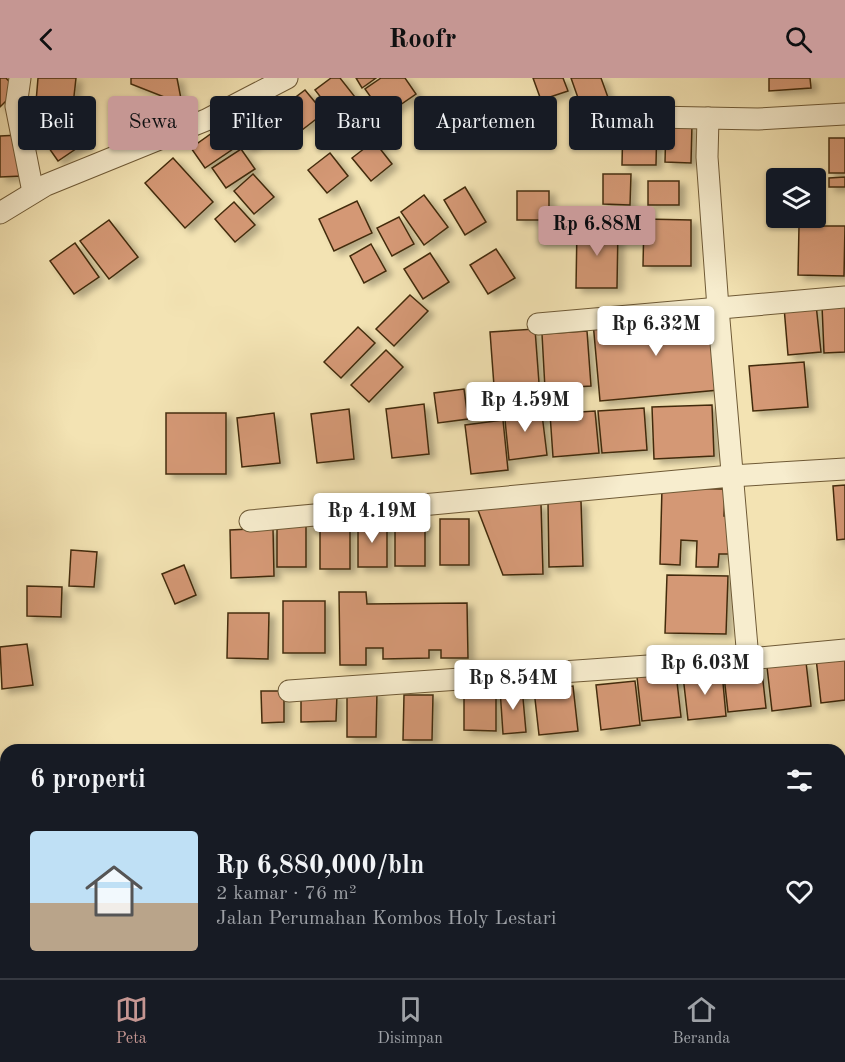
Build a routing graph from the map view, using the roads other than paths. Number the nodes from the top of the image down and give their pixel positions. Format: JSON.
{"nodes":[{"id":1,"x":20,"y":78,"type":"edge"},
{"id":2,"x":287,"y":78,"type":"edge"},
{"id":3,"x":845,"y":114,"type":"edge"},
{"id":4,"x":675,"y":117,"type":"edge"},
{"id":5,"x":708,"y":118,"type":"junction"},
{"id":6,"x":33,"y":192,"type":"junction"},
{"id":7,"x":0,"y":213,"type":"edge"},
{"id":8,"x":845,"y":297,"type":"edge"},
{"id":9,"x":718,"y":308,"type":"junction"},
{"id":10,"x":538,"y":324,"type":"dead end"},
{"id":11,"x":845,"y":469,"type":"edge"},
{"id":12,"x":731,"y":476,"type":"junction"},
{"id":13,"x":250,"y":521,"type":"dead end"},
{"id":14,"x":845,"y":650,"type":"edge"},
{"id":15,"x":748,"y":660,"type":"junction"},
{"id":16,"x":289,"y":691,"type":"dead end"}],
"edges":[{"from":1,"to":6,"type":"street"},
{"from":2,"to":6,"type":"street"},
{"from":3,"to":5,"type":"street"},
{"from":4,"to":5,"type":"street"},
{"from":5,"to":9,"type":"street"},
{"from":6,"to":7,"type":"street"},
{"from":8,"to":9,"type":"street"},
{"from":9,"to":10,"type":"street"},
{"from":9,"to":12,"type":"street"},
{"from":11,"to":12,"type":"street"},
{"from":12,"to":13,"type":"street"},
{"from":12,"to":15,"type":"street"},
{"from":14,"to":15,"type":"street"},
{"from":15,"to":16,"type":"street"}]}
